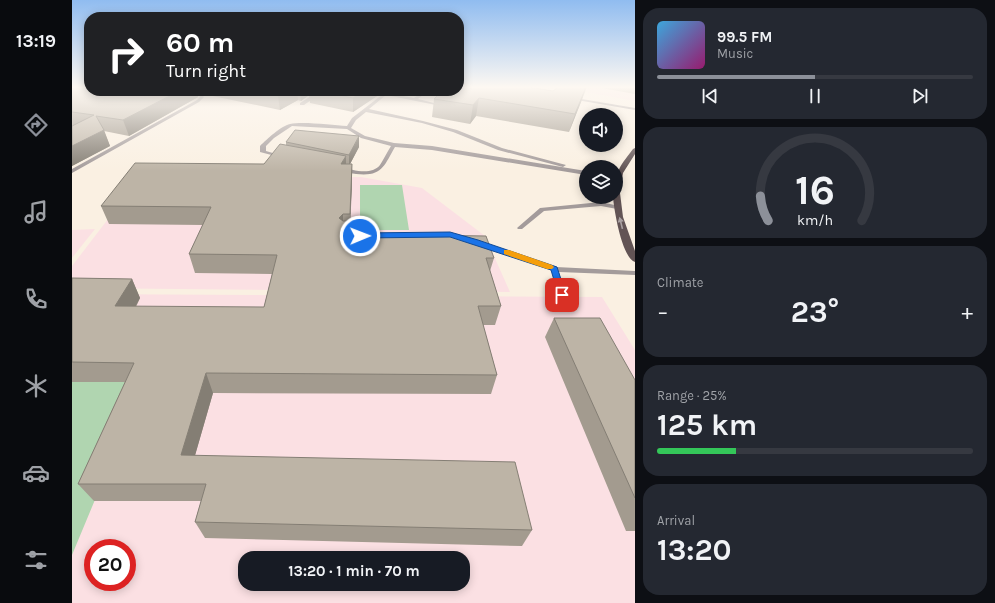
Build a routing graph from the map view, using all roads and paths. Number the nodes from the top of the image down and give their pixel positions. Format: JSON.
{"nodes":[{"id":1,"x":173,"y":115,"type":"edge"},
{"id":2,"x":359,"y":115,"type":"edge"},
{"id":3,"x":390,"y":115,"type":"edge"},
{"id":4,"x":348,"y":128,"type":"junction"},
{"id":5,"x":394,"y":145,"type":"junction"},
{"id":6,"x":635,"y":150,"type":"edge"},
{"id":7,"x":287,"y":158,"type":"edge"},
{"id":8,"x":331,"y":167,"type":"edge"},
{"id":9,"x":623,"y":168,"type":"edge"},
{"id":10,"x":72,"y":171,"type":"edge"},
{"id":11,"x":579,"y":171,"type":"edge"},
{"id":12,"x":579,"y":172,"type":"edge"},
{"id":13,"x":617,"y":206,"type":"joint"},
{"id":14,"x":520,"y":228,"type":"dead end"},
{"id":15,"x":397,"y":235,"type":"edge"},
{"id":16,"x":635,"y":259,"type":"edge"},
{"id":17,"x":554,"y":268,"type":"junction"},
{"id":18,"x":635,"y":273,"type":"edge"},
{"id":19,"x":566,"y":308,"type":"dead end"}],
"edges":[{"from":1,"to":10,"type":"street"},
{"from":2,"to":4,"type":"street"},
{"from":3,"to":11,"type":"street"},
{"from":4,"to":5,"type":"street"},
{"from":4,"to":7,"type":"street"},
{"from":5,"to":8,"type":"street"},
{"from":5,"to":12,"type":"street"},
{"from":6,"to":9,"type":"main road"},
{"from":13,"to":14,"type":"street"},
{"from":16,"to":13,"type":"main road","one_way":true},
{"from":15,"to":17,"type":"street"},
{"from":17,"to":18,"type":"street"},
{"from":17,"to":19,"type":"street"}]}
